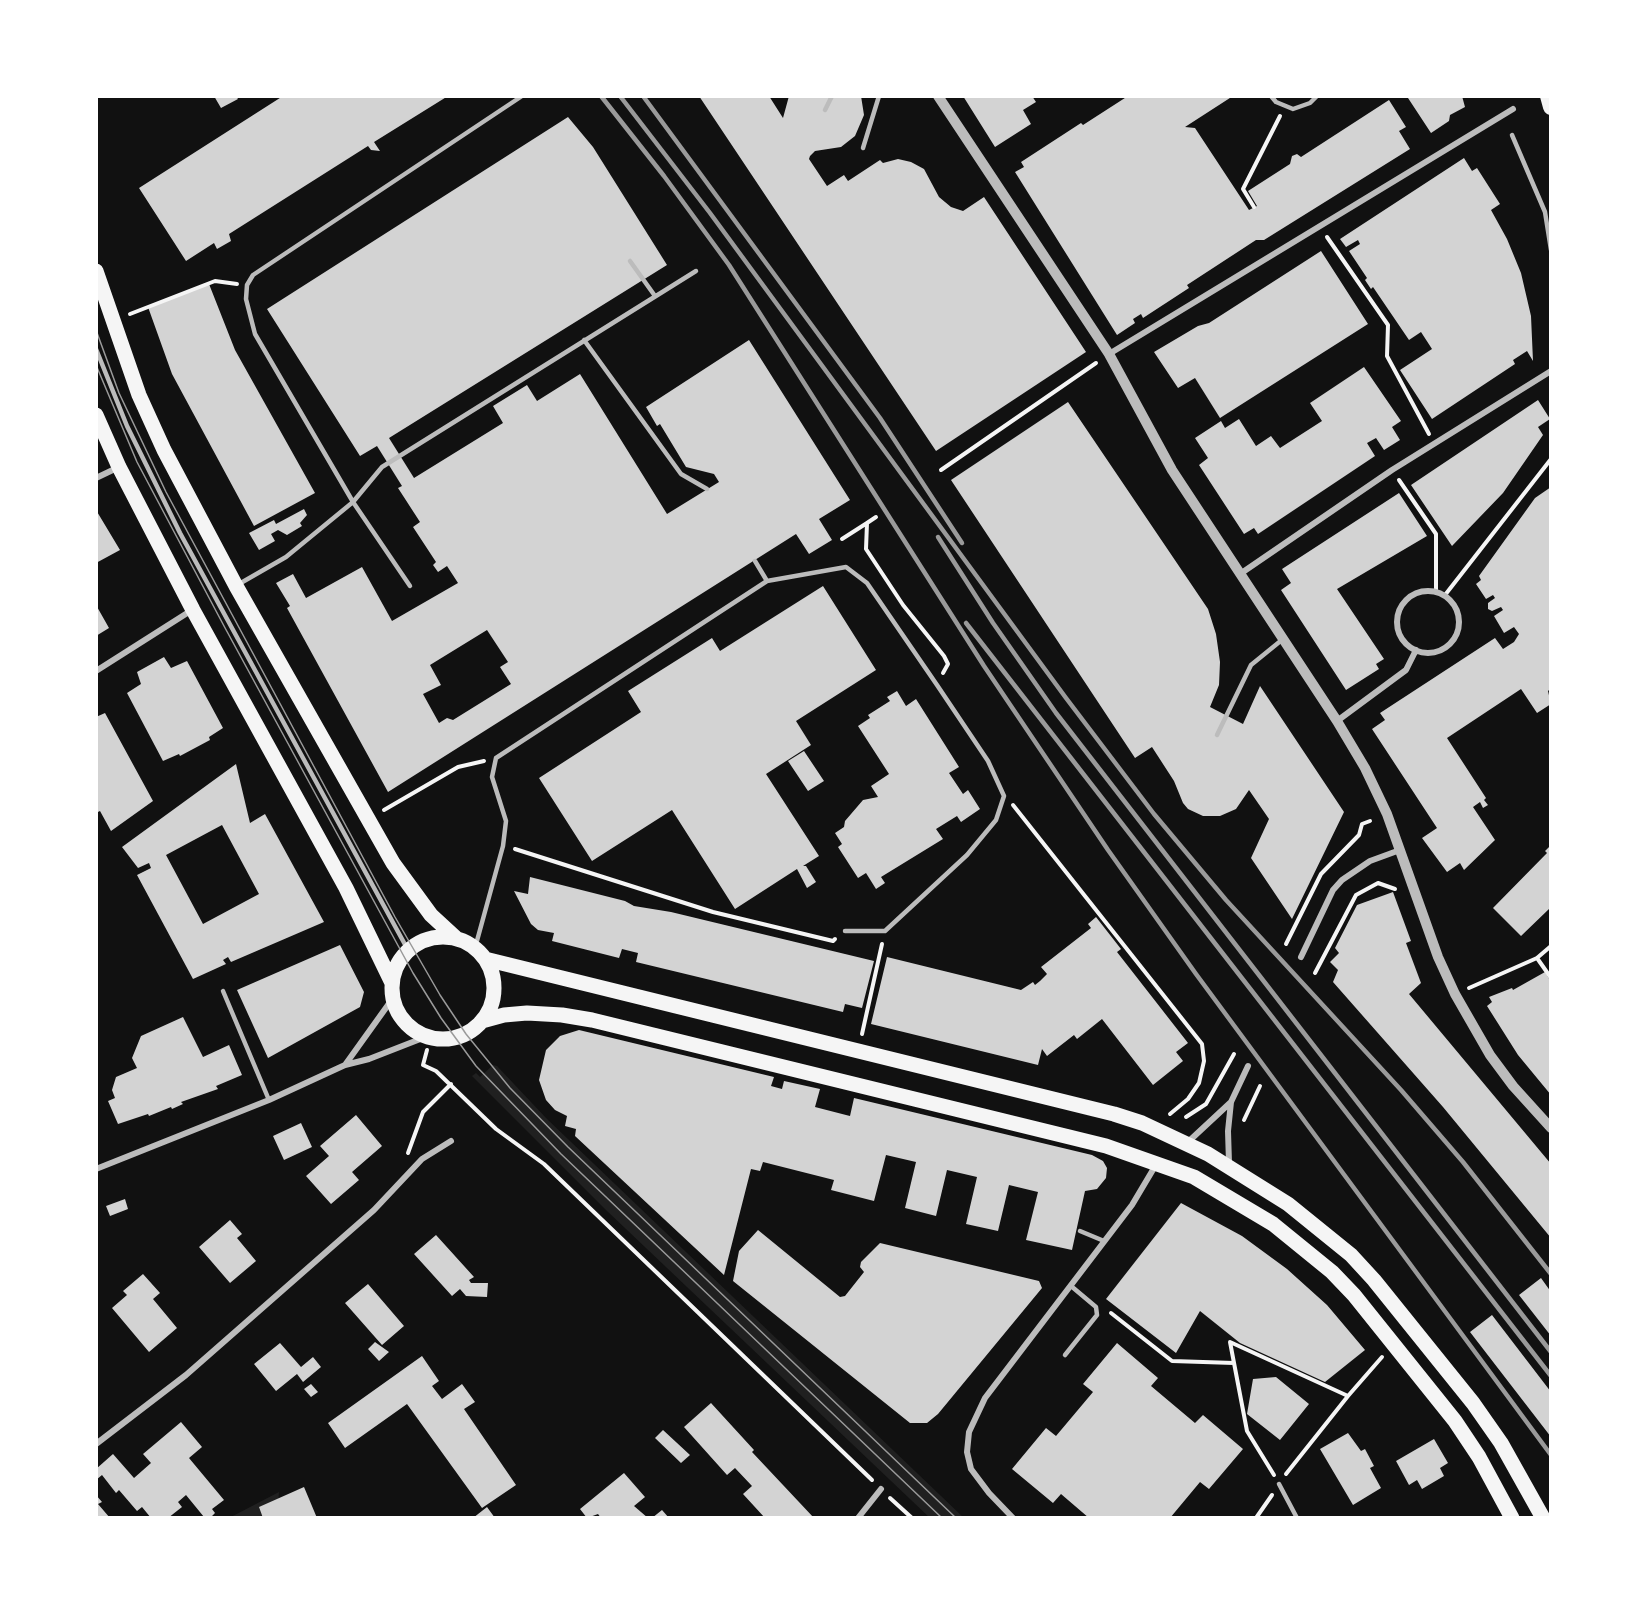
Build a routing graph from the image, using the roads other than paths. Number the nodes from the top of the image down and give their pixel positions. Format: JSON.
{"nodes":[{"id":1,"x":522,"y":96,"type":"edge"},
{"id":2,"x":832,"y":96,"type":"edge"},
{"id":3,"x":879,"y":96,"type":"edge"},
{"id":4,"x":938,"y":96,"type":"edge"},
{"id":5,"x":1272,"y":96,"type":"edge"},
{"id":6,"x":1317,"y":96,"type":"edge"},
{"id":7,"x":1548,"y":96,"type":"edge"},
{"id":8,"x":1551,"y":107,"type":"edge"},
{"id":9,"x":1513,"y":109,"type":"dead end"},
{"id":10,"x":825,"y":111,"type":"dead end"},
{"id":11,"x":1512,"y":135,"type":"dead end"},
{"id":12,"x":863,"y":148,"type":"dead end"},
{"id":13,"x":1551,"y":250,"type":"edge"},
{"id":14,"x":630,"y":261,"type":"dead end"},
{"id":15,"x":96,"y":271,"type":"edge"},
{"id":16,"x":696,"y":271,"type":"dead end"},
{"id":17,"x":655,"y":296,"type":"junction"},
{"id":18,"x":584,"y":340,"type":"junction"},
{"id":19,"x":96,"y":349,"type":"edge"},
{"id":20,"x":1109,"y":354,"type":"junction"},
{"id":21,"x":1551,"y":371,"type":"edge"},
{"id":22,"x":96,"y":415,"type":"edge"},
{"id":23,"x":119,"y":467,"type":"junction"},
{"id":24,"x":96,"y":478,"type":"edge"},
{"id":25,"x":707,"y":489,"type":"dead end"},
{"id":26,"x":353,"y":502,"type":"junction"},
{"id":27,"x":754,"y":561,"type":"dead end"},
{"id":28,"x":1240,"y":574,"type":"junction"},
{"id":29,"x":767,"y":581,"type":"junction"},
{"id":30,"x":236,"y":586,"type":"junction"},
{"id":31,"x":410,"y":586,"type":"dead end"},
{"id":32,"x":193,"y":610,"type":"junction"},
{"id":33,"x":1283,"y":639,"type":"junction"},
{"id":34,"x":1416,"y":650,"type":"junction"},
{"id":35,"x":96,"y":671,"type":"edge"},
{"id":36,"x":1337,"y":721,"type":"junction"},
{"id":37,"x":1217,"y":735,"type":"dead end"},
{"id":38,"x":1400,"y":850,"type":"junction"},
{"id":39,"x":845,"y":931,"type":"road end"},
{"id":40,"x":456,"y":938,"type":"junction"},
{"id":41,"x":408,"y":950,"type":"junction"},
{"id":42,"x":480,"y":953,"type":"junction"},
{"id":43,"x":1301,"y":957,"type":"dead end"},
{"id":44,"x":224,"y":991,"type":"dead end"},
{"id":45,"x":392,"y":991,"type":"junction"},
{"id":46,"x":482,"y":1022,"type":"junction"},
{"id":47,"x":428,"y":1036,"type":"junction"},
{"id":48,"x":345,"y":1065,"type":"junction"},
{"id":49,"x":1248,"y":1066,"type":"dead end"},
{"id":50,"x":269,"y":1100,"type":"junction"},
{"id":51,"x":1231,"y":1102,"type":"junction"},
{"id":52,"x":1551,"y":1128,"type":"edge"},
{"id":53,"x":451,"y":1142,"type":"dead end"},
{"id":54,"x":1186,"y":1143,"type":"junction"},
{"id":55,"x":1157,"y":1162,"type":"junction"},
{"id":56,"x":1229,"y":1166,"type":"junction"},
{"id":57,"x":96,"y":1168,"type":"edge"},
{"id":58,"x":1080,"y":1231,"type":"dead end"},
{"id":59,"x":1104,"y":1241,"type":"junction"},
{"id":60,"x":1071,"y":1286,"type":"junction"},
{"id":61,"x":1065,"y":1355,"type":"dead end"},
{"id":62,"x":96,"y":1444,"type":"edge"},
{"id":63,"x":1279,"y":1484,"type":"road end"},
{"id":64,"x":881,"y":1489,"type":"road end"},
{"id":65,"x":858,"y":1518,"type":"edge"},
{"id":66,"x":1013,"y":1518,"type":"edge"},
{"id":67,"x":1297,"y":1518,"type":"edge"},
{"id":68,"x":1512,"y":1518,"type":"edge"},
{"id":69,"x":1543,"y":1518,"type":"edge"}],
"edges":[{"from":1,"to":26,"type":"lane"},
{"from":2,"to":10,"type":"lane"},
{"from":3,"to":12,"type":"lane"},
{"from":4,"to":20,"type":"street"},
{"from":5,"to":6,"type":"lane"},
{"from":7,"to":8,"type":"highway"},
{"from":9,"to":20,"type":"street"},
{"from":11,"to":13,"type":"lane"},
{"from":14,"to":17,"type":"lane"},
{"from":15,"to":30,"type":"main road"},
{"from":16,"to":17,"type":"lane"},
{"from":17,"to":18,"type":"lane"},
{"from":18,"to":25,"type":"lane"},
{"from":18,"to":26,"type":"lane"},
{"from":19,"to":41,"type":"lane"},
{"from":20,"to":28,"type":"street"},
{"from":21,"to":28,"type":"street"},
{"from":22,"to":23,"type":"main road"},
{"from":23,"to":24,"type":"street"},
{"from":23,"to":32,"type":"main road"},
{"from":26,"to":30,"type":"lane"},
{"from":26,"to":31,"type":"lane"},
{"from":27,"to":29,"type":"lane"},
{"from":28,"to":33,"type":"street"},
{"from":29,"to":39,"type":"lane"},
{"from":29,"to":42,"type":"lane"},
{"from":30,"to":40,"type":"main road"},
{"from":32,"to":35,"type":"street"},
{"from":32,"to":45,"type":"main road"},
{"from":33,"to":36,"type":"street"},
{"from":33,"to":37,"type":"lane"},
{"from":34,"to":34,"type":"street"},
{"from":34,"to":36,"type":"street"},
{"from":36,"to":38,"type":"street"},
{"from":38,"to":43,"type":"street"},
{"from":38,"to":52,"type":"street"},
{"from":40,"to":41,"type":"main road"},
{"from":40,"to":42,"type":"main road"},
{"from":41,"to":45,"type":"main road"},
{"from":42,"to":46,"type":"main road"},
{"from":42,"to":54,"type":"main road"},
{"from":44,"to":50,"type":"lane"},
{"from":45,"to":47,"type":"main road"},
{"from":45,"to":48,"type":"street"},
{"from":46,"to":47,"type":"main road"},
{"from":46,"to":55,"type":"main road"},
{"from":47,"to":48,"type":"street"},
{"from":48,"to":50,"type":"street"},
{"from":49,"to":51,"type":"street"},
{"from":50,"to":57,"type":"street"},
{"from":51,"to":54,"type":"street"},
{"from":51,"to":56,"type":"street"},
{"from":53,"to":62,"type":"street"},
{"from":54,"to":56,"type":"main road"},
{"from":55,"to":59,"type":"street"},
{"from":55,"to":68,"type":"main road"},
{"from":56,"to":69,"type":"main road"},
{"from":58,"to":59,"type":"lane"},
{"from":59,"to":60,"type":"street"},
{"from":60,"to":61,"type":"lane"},
{"from":60,"to":66,"type":"street"},
{"from":63,"to":67,"type":"lane"},
{"from":64,"to":65,"type":"street"}]}
